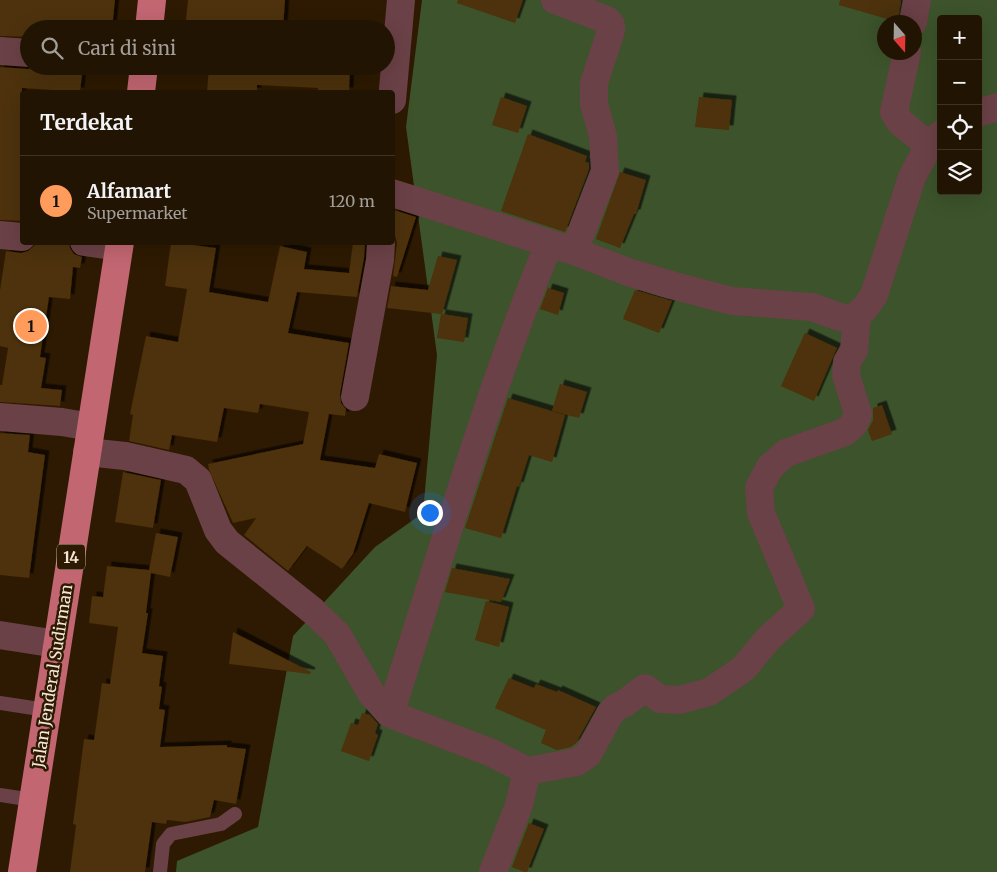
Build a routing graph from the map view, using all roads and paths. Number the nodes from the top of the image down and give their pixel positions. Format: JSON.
{"nodes":[{"id":1,"x":152,"y":0,"type":"edge"},
{"id":2,"x":401,"y":0,"type":"edge"},
{"id":3,"x":556,"y":0,"type":"edge"},
{"id":4,"x":917,"y":0,"type":"edge"},
{"id":5,"x":914,"y":15,"type":"edge"},
{"id":6,"x":150,"y":20,"type":"edge"},
{"id":7,"x":0,"y":50,"type":"edge"},
{"id":8,"x":20,"y":52,"type":"edge"},
{"id":9,"x":905,"y":60,"type":"edge"},
{"id":10,"x":395,"y":67,"type":"edge"},
{"id":11,"x":143,"y":75,"type":"edge"},
{"id":12,"x":394,"y":75,"type":"edge"},
{"id":13,"x":141,"y":90,"type":"edge"},
{"id":14,"x":393,"y":90,"type":"edge"},
{"id":15,"x":997,"y":107,"type":"edge"},
{"id":16,"x":982,"y":112,"type":"edge"},
{"id":17,"x":934,"y":140,"type":"edge"},
{"id":18,"x":395,"y":194,"type":"edge"},
{"id":19,"x":0,"y":235,"type":"edge"},
{"id":20,"x":20,"y":237,"type":"edge"},
{"id":21,"x":120,"y":245,"type":"edge"},
{"id":22,"x":381,"y":245,"type":"edge"},
{"id":23,"x":562,"y":248,"type":"junction"},
{"id":24,"x":857,"y":316,"type":"junction"},
{"id":25,"x":355,"y":397,"type":"dead end"},
{"id":26,"x":0,"y":416,"type":"edge"},
{"id":27,"x":89,"y":439,"type":"junction"},
{"id":28,"x":0,"y":635,"type":"edge"},
{"id":29,"x":57,"y":644,"type":"junction"},
{"id":30,"x":0,"y":703,"type":"edge"},
{"id":31,"x":46,"y":710,"type":"junction"},
{"id":32,"x":390,"y":714,"type":"junction"},
{"id":33,"x":527,"y":771,"type":"junction"},
{"id":34,"x":0,"y":795,"type":"edge"},
{"id":35,"x":33,"y":800,"type":"junction"},
{"id":36,"x":235,"y":814,"type":"dead end"},
{"id":37,"x":22,"y":872,"type":"edge"},
{"id":38,"x":160,"y":872,"type":"edge"},
{"id":39,"x":493,"y":872,"type":"edge"}],
"edges":[{"from":1,"to":6,"type":"highway"},
{"from":2,"to":10,"type":"street"},
{"from":3,"to":23,"type":"street"},
{"from":4,"to":5,"type":"street"},
{"from":7,"to":8,"type":"street"},
{"from":9,"to":17,"type":"street"},
{"from":11,"to":13,"type":"highway"},
{"from":12,"to":14,"type":"street"},
{"from":15,"to":16,"type":"street"},
{"from":17,"to":24,"type":"street"},
{"from":18,"to":23,"type":"street"},
{"from":19,"to":20,"type":"street"},
{"from":21,"to":27,"type":"highway","name":"Jalan Jenderal Sudirman","number":"14"},
{"from":22,"to":25,"type":"street"},
{"from":23,"to":24,"type":"street"},
{"from":23,"to":32,"type":"street"},
{"from":24,"to":33,"type":"street"},
{"from":26,"to":27,"type":"street"},
{"from":27,"to":29,"type":"highway","name":"Jalan Jenderal Sudirman","number":"14"},
{"from":27,"to":32,"type":"street"},
{"from":28,"to":29,"type":"street"},
{"from":29,"to":31,"type":"highway","name":"Jalan Jenderal Sudirman","number":"14"},
{"from":30,"to":31,"type":"lane"},
{"from":31,"to":35,"type":"highway","name":"Jalan Jenderal Sudirman","number":"14"},
{"from":32,"to":33,"type":"street"},
{"from":33,"to":39,"type":"street"},
{"from":34,"to":35,"type":"lane"},
{"from":35,"to":37,"type":"highway","name":"Jalan Jenderal Sudirman","number":"14"},
{"from":36,"to":38,"type":"lane"}]}
